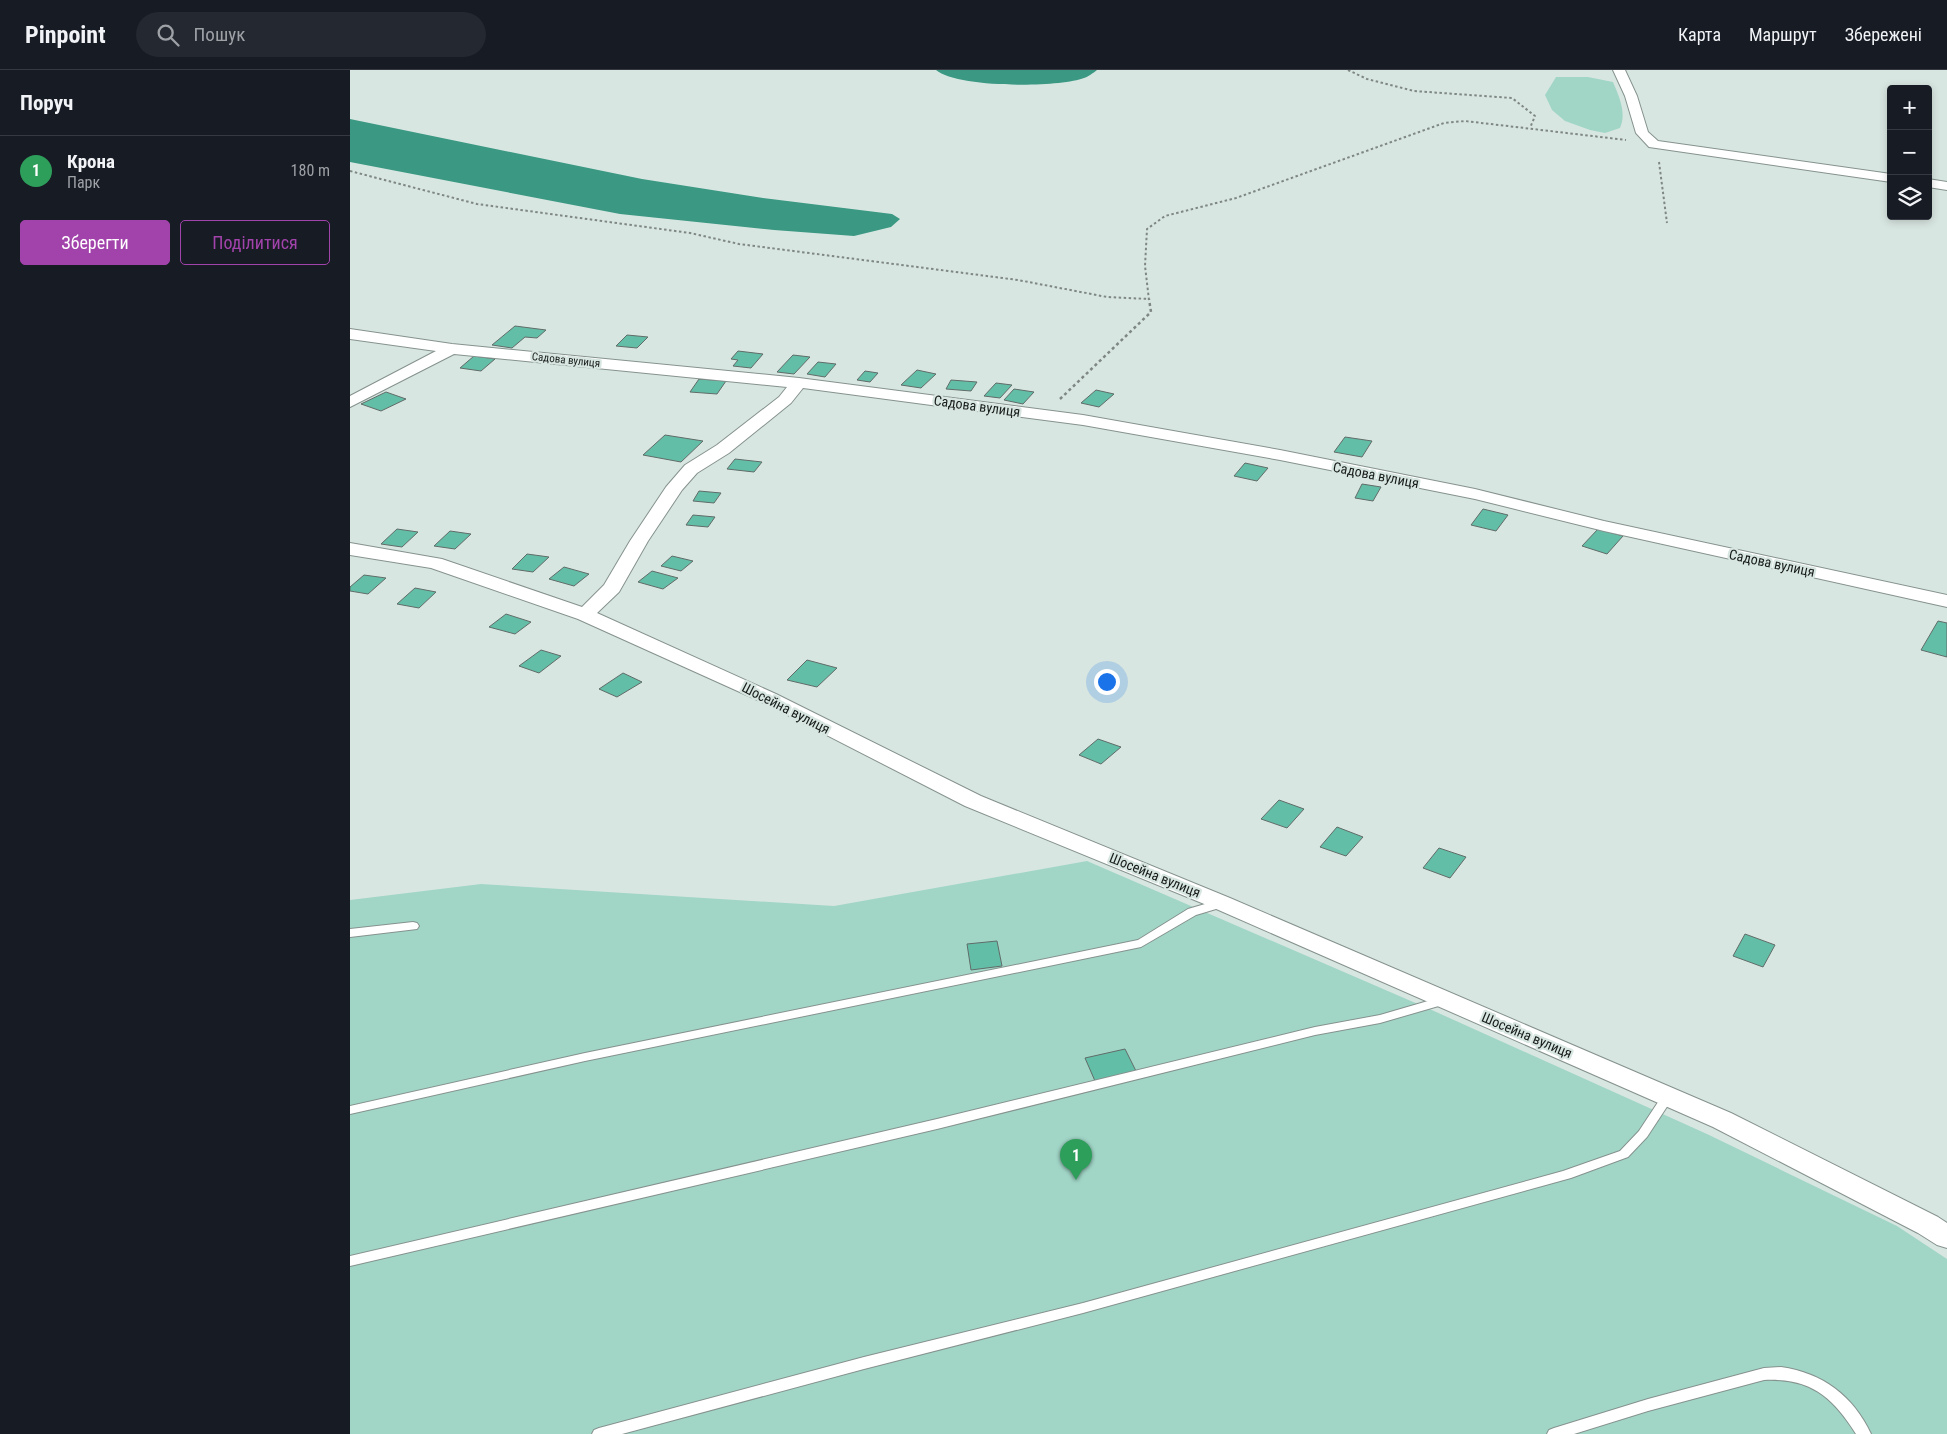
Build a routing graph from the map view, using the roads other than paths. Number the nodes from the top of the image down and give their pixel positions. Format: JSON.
{"nodes":[{"id":1,"x":1619,"y":70,"type":"edge"},
{"id":2,"x":1887,"y":177,"type":"edge"},
{"id":3,"x":1932,"y":184,"type":"edge"},
{"id":4,"x":1947,"y":186,"type":"edge"},
{"id":5,"x":350,"y":334,"type":"edge"},
{"id":6,"x":452,"y":349,"type":"junction"},
{"id":7,"x":799,"y":383,"type":"junction"},
{"id":8,"x":350,"y":402,"type":"edge"},
{"id":9,"x":350,"y":549,"type":"edge"},
{"id":10,"x":1947,"y":602,"type":"edge"},
{"id":11,"x":585,"y":615,"type":"junction"},
{"id":12,"x":1222,"y":903,"type":"junction"},
{"id":13,"x":413,"y":926,"type":"dead end"},
{"id":14,"x":350,"y":933,"type":"edge"},
{"id":15,"x":1445,"y":1000,"type":"junction"},
{"id":16,"x":1668,"y":1096,"type":"junction"},
{"id":17,"x":350,"y":1110,"type":"edge"},
{"id":18,"x":1947,"y":1237,"type":"edge"},
{"id":19,"x":350,"y":1261,"type":"edge"},
{"id":20,"x":599,"y":1434,"type":"edge"},
{"id":21,"x":1554,"y":1434,"type":"edge"},
{"id":22,"x":1864,"y":1434,"type":"edge"}],
"edges":[{"from":1,"to":2,"type":"street"},
{"from":3,"to":4,"type":"street"},
{"from":5,"to":6,"type":"street","name":"Садова вулиця"},
{"from":6,"to":7,"type":"street","name":"Садова вулиця"},
{"from":6,"to":8,"type":"street"},
{"from":7,"to":10,"type":"street","name":"Садова вулиця"},
{"from":7,"to":11,"type":"street"},
{"from":9,"to":11,"type":"street","name":"Шосейна вулиця"},
{"from":11,"to":12,"type":"street","name":"Шосейна вулиця"},
{"from":12,"to":15,"type":"street","name":"Шосейна вулиця"},
{"from":12,"to":17,"type":"lane"},
{"from":13,"to":14,"type":"lane"},
{"from":15,"to":16,"type":"street","name":"Шосейна вулиця"},
{"from":15,"to":19,"type":"lane"},
{"from":16,"to":18,"type":"street","name":"Шосейна вулиця"},
{"from":16,"to":20,"type":"lane"},
{"from":21,"to":22,"type":"lane"}]}
